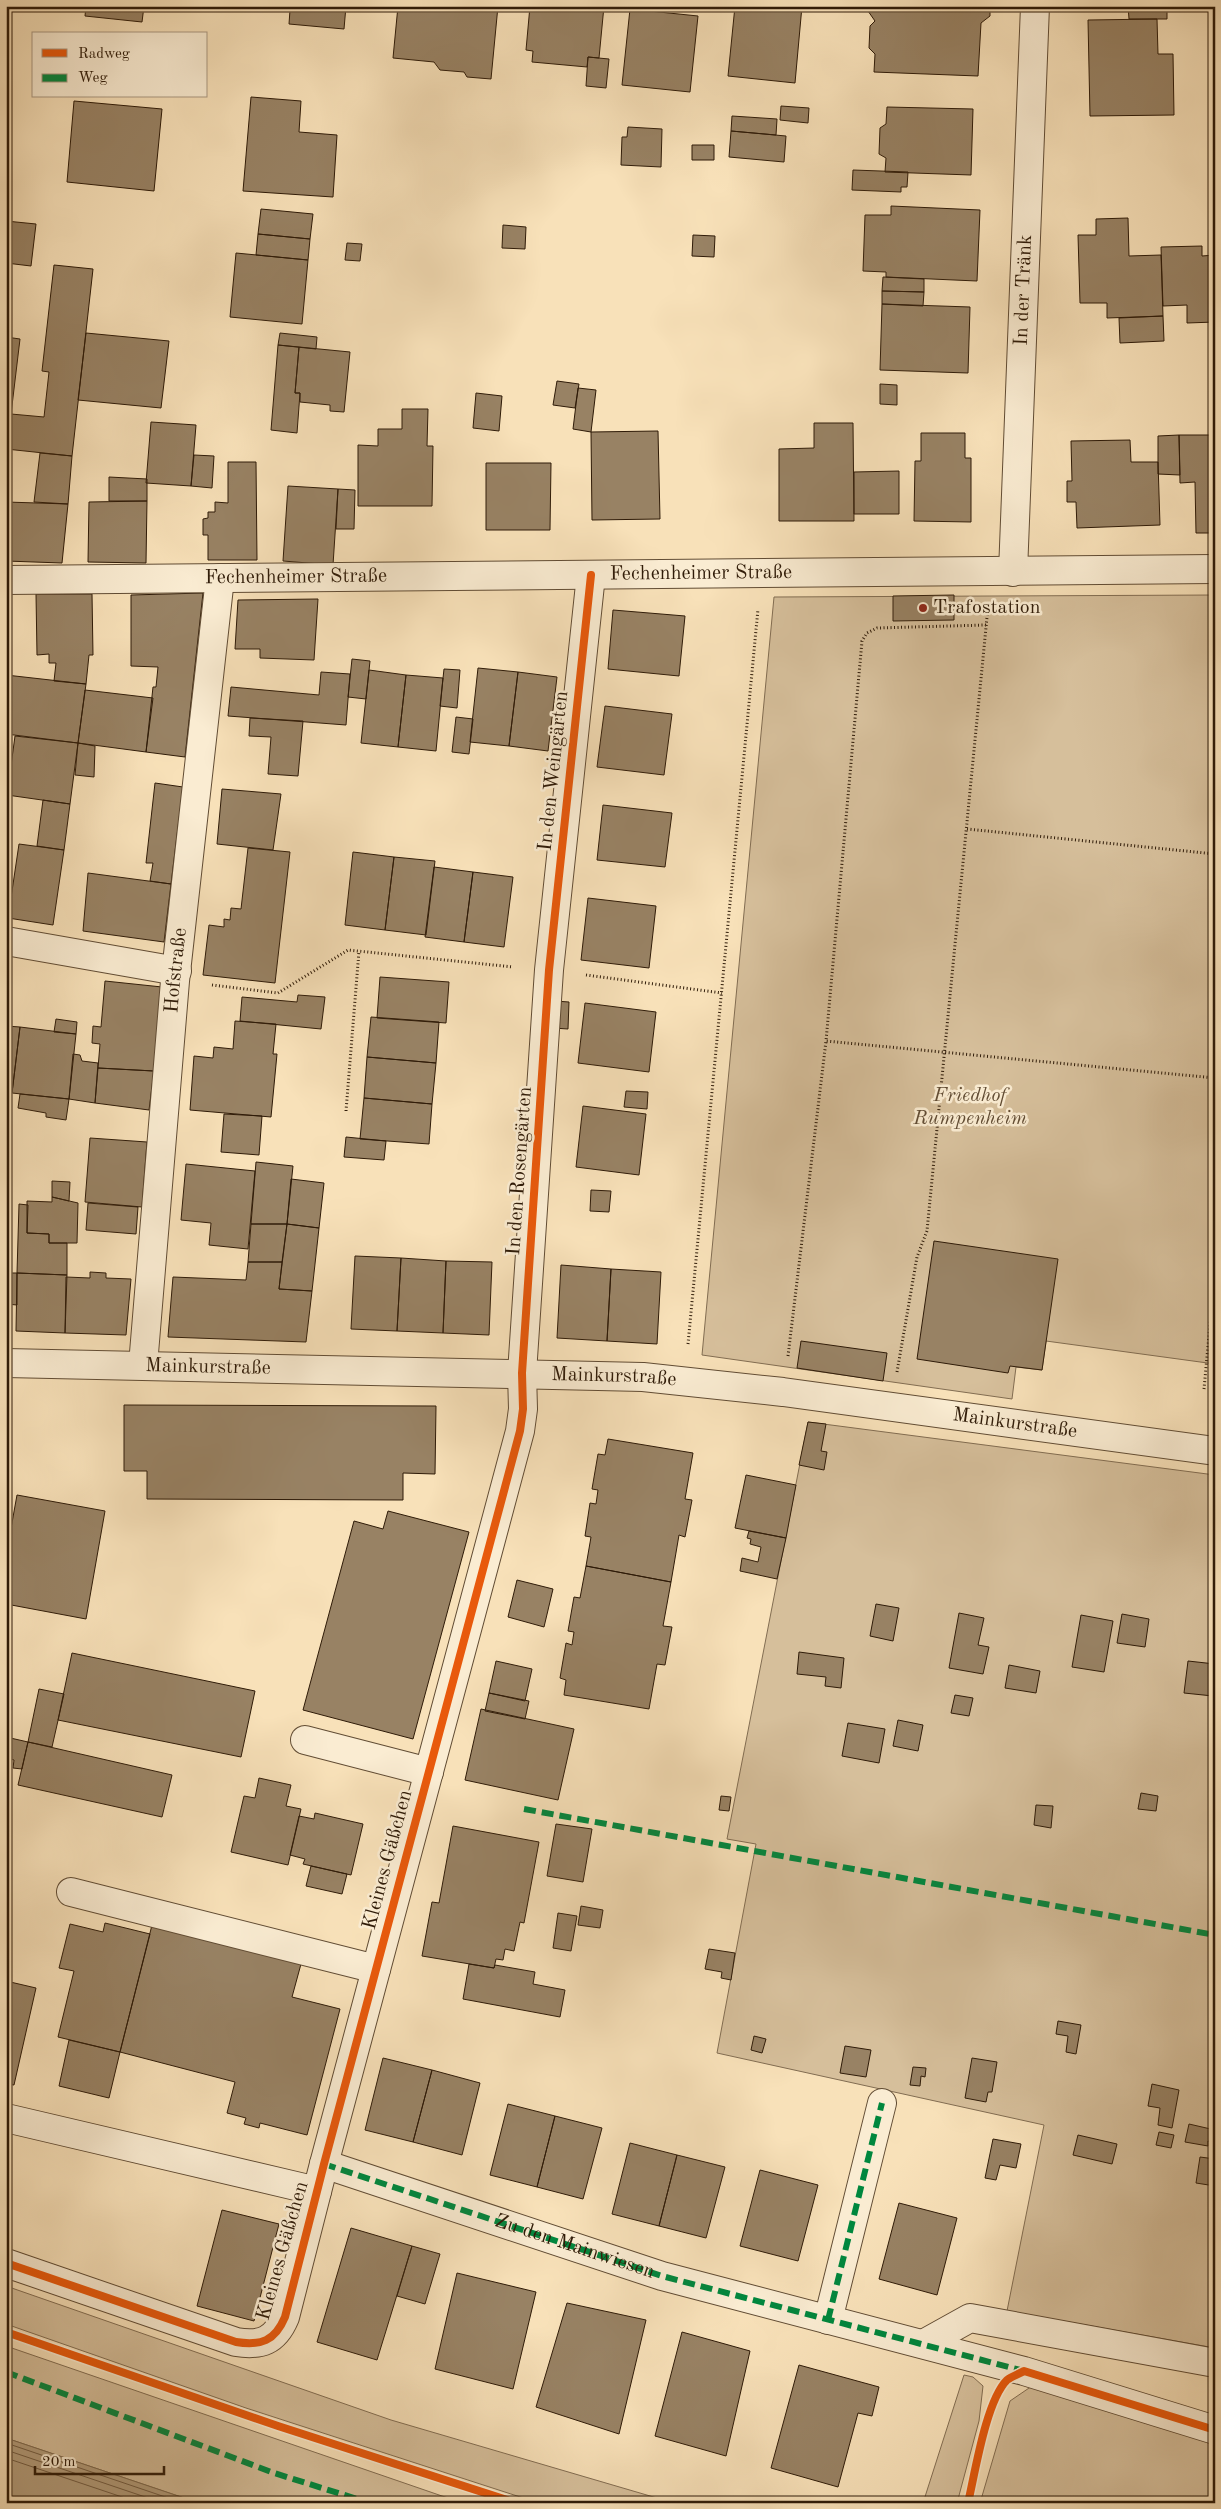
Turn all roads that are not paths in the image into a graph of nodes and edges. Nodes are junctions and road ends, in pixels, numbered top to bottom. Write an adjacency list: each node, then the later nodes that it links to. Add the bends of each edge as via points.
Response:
1 (1036, 6): 3 (street, In der Tränk)
2 (1215, 569): 3 (street, Fechenheimer Straße)
3 (1002, 572): 4 (street, Fechenheimer Straße)
4 (591, 575): 5 (street, Fechenheimer Straße); 8 (street, In den Weingärten)
5 (220, 578): 6 (street, Fechenheimer Straße); 9 (street, Hofstraße)
6 (6, 580)
7 (6, 942): 9 (street)
8 (549, 970): 12 (street, In den Rosengärten)
9 (176, 976): 11 (street, Hofstraße)
10 (6, 1363): 11 (street, Mainkurstraße)
11 (143, 1365): 12 (street, Mainkurstraße)
12 (522, 1373): 13 (street, Mainkurstraße, via 643,1377 783,1392); 15 (street, Kleines Gäßchen, via 520,1431)
13 (1215, 1451)
14 (305, 1740): 15 (street)
15 (429, 1772): 17 (street, Kleines Gäßchen)
16 (71, 1892): 17 (street)
17 (376, 1968): 20 (street, Kleines Gäßchen)
18 (882, 2103): 23 (street)
19 (6, 2118): 21 (street)
20 (324, 2164): 21 (street, Kleines Gäßchen); 23 (street, Zu den Mainwiesen, via 662,2276)
21 (317, 2191): 22 (street, Kleines Gäßchen, via 285,2317 272,2338 258,2342 220,2338)
22 (6, 2263)
23 (828, 2320): 24 (street, Zu den Mainwiesen)
24 (925, 2343): 25 (street, via 970,2318); 26 (street, Zu den Mainwiesen)
25 (1215, 2364)
26 (1215, 2430)

